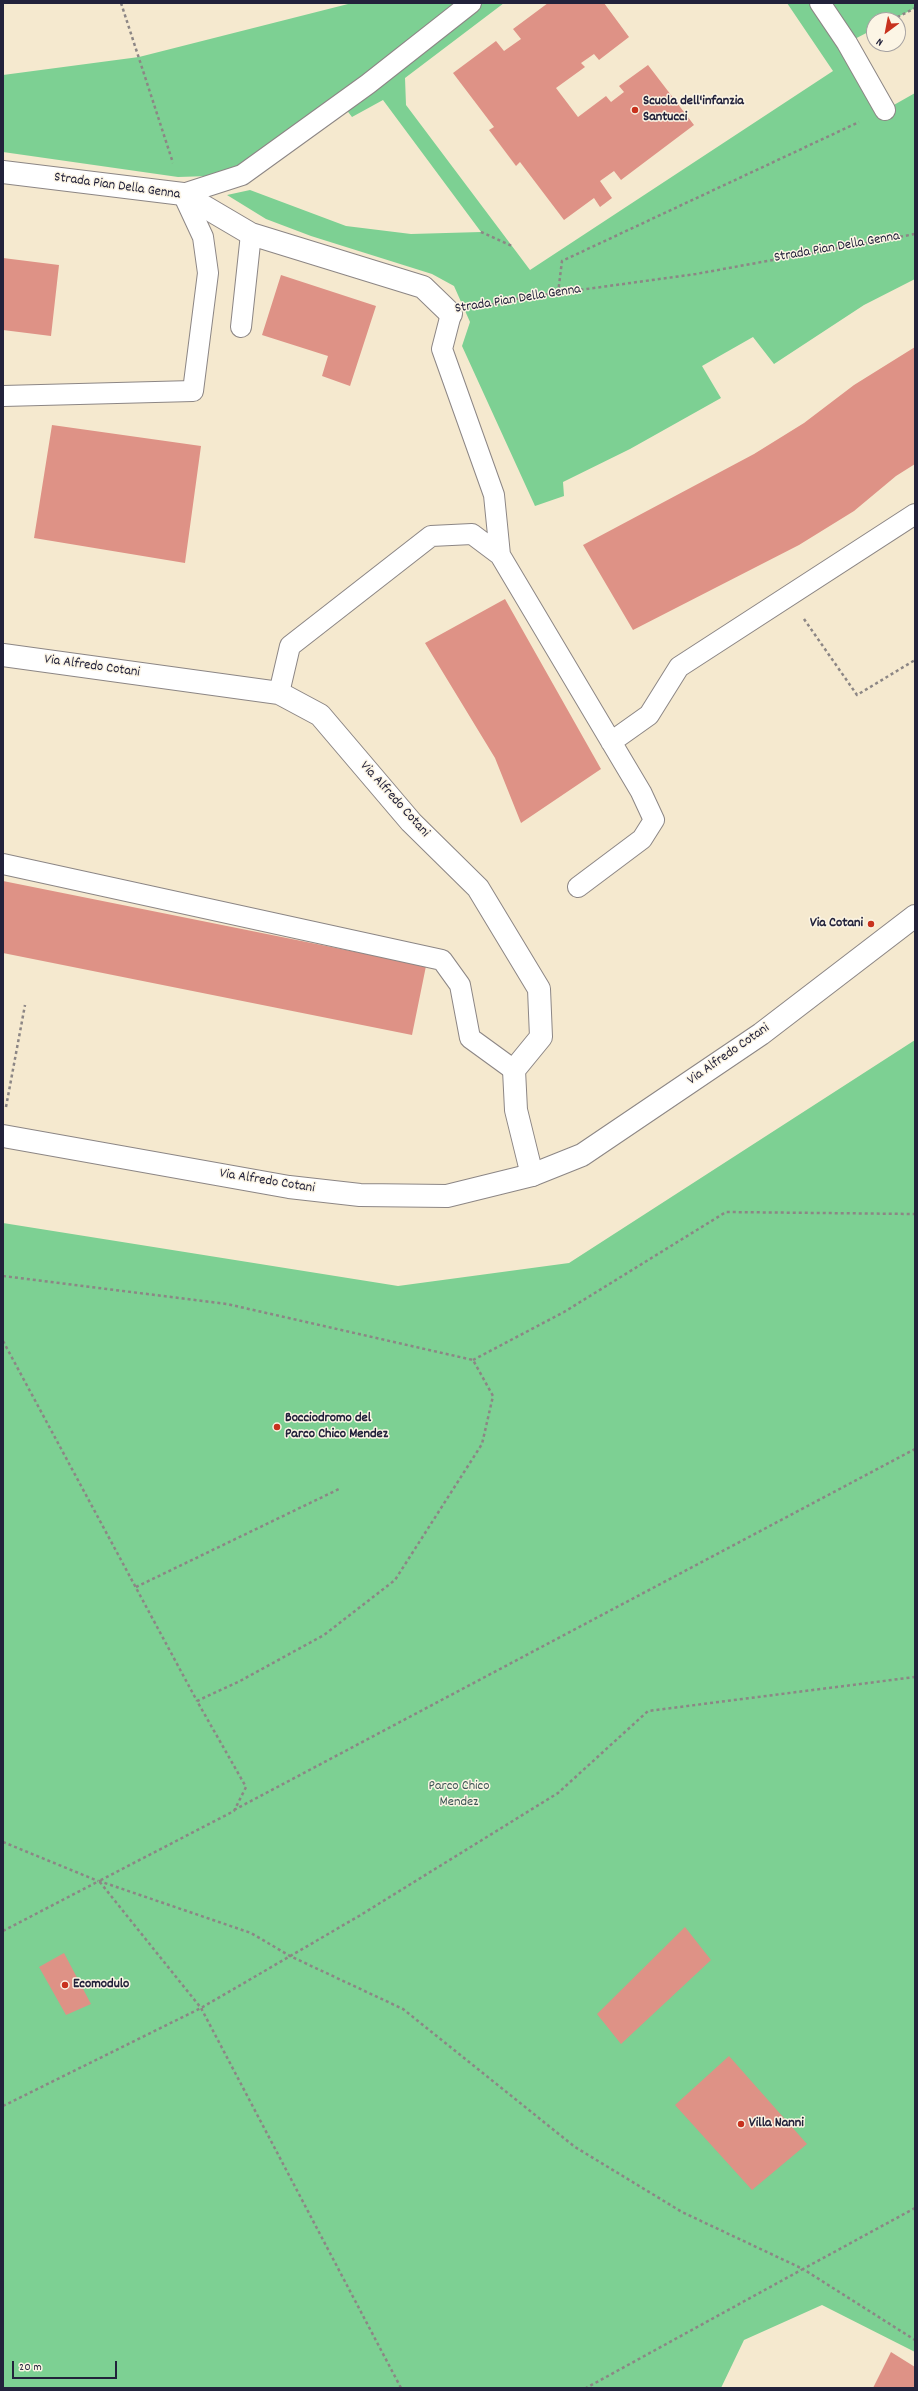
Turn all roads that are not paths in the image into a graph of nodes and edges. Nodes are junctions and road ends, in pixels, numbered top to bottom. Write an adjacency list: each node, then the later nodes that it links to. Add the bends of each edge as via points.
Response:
1 (471, 3): 5 (lane, via 363,88 242,175)
2 (820, 3): 3 (lane, via 847,43)
3 (885, 110)
4 (3, 172): 5 (street, Strada Pian Della Genna)
5 (183, 194): 6 (street, Strada Pian Della Genna); 9 (lane, via 203,237 208,272 193,391)
6 (251, 234): 7 (street, Strada Pian Della Genna, via 423,287); 8 (lane)
7 (451, 314): 11 (lane, via 442,349 494,495)
8 (241, 327)
9 (3, 396)
10 (915, 514): 14 (lane, via 679,667 649,715)
11 (500, 556): 13 (lane, via 472,534 431,536 290,646); 14 (lane)
12 (3, 654): 13 (street, Via Alfredo Cotani)
13 (279, 693): 18 (street, Via Alfredo Cotani, via 320,715 411,822 478,888 540,989 541,1037)
14 (611, 742): 16 (lane, via 641,792 654,820 642,839)
15 (3, 864): 18 (lane, via 442,960 460,985 470,1038)
16 (578, 887)
17 (915, 916): 20 (street, Via Alfredo Cotani, via 761,1034 582,1155)
18 (514, 1070): 20 (street, via 516,1110)
19 (3, 1136): 20 (street, Via Alfredo Cotani, via 290,1187 360,1195 447,1196)
20 (532, 1175)

